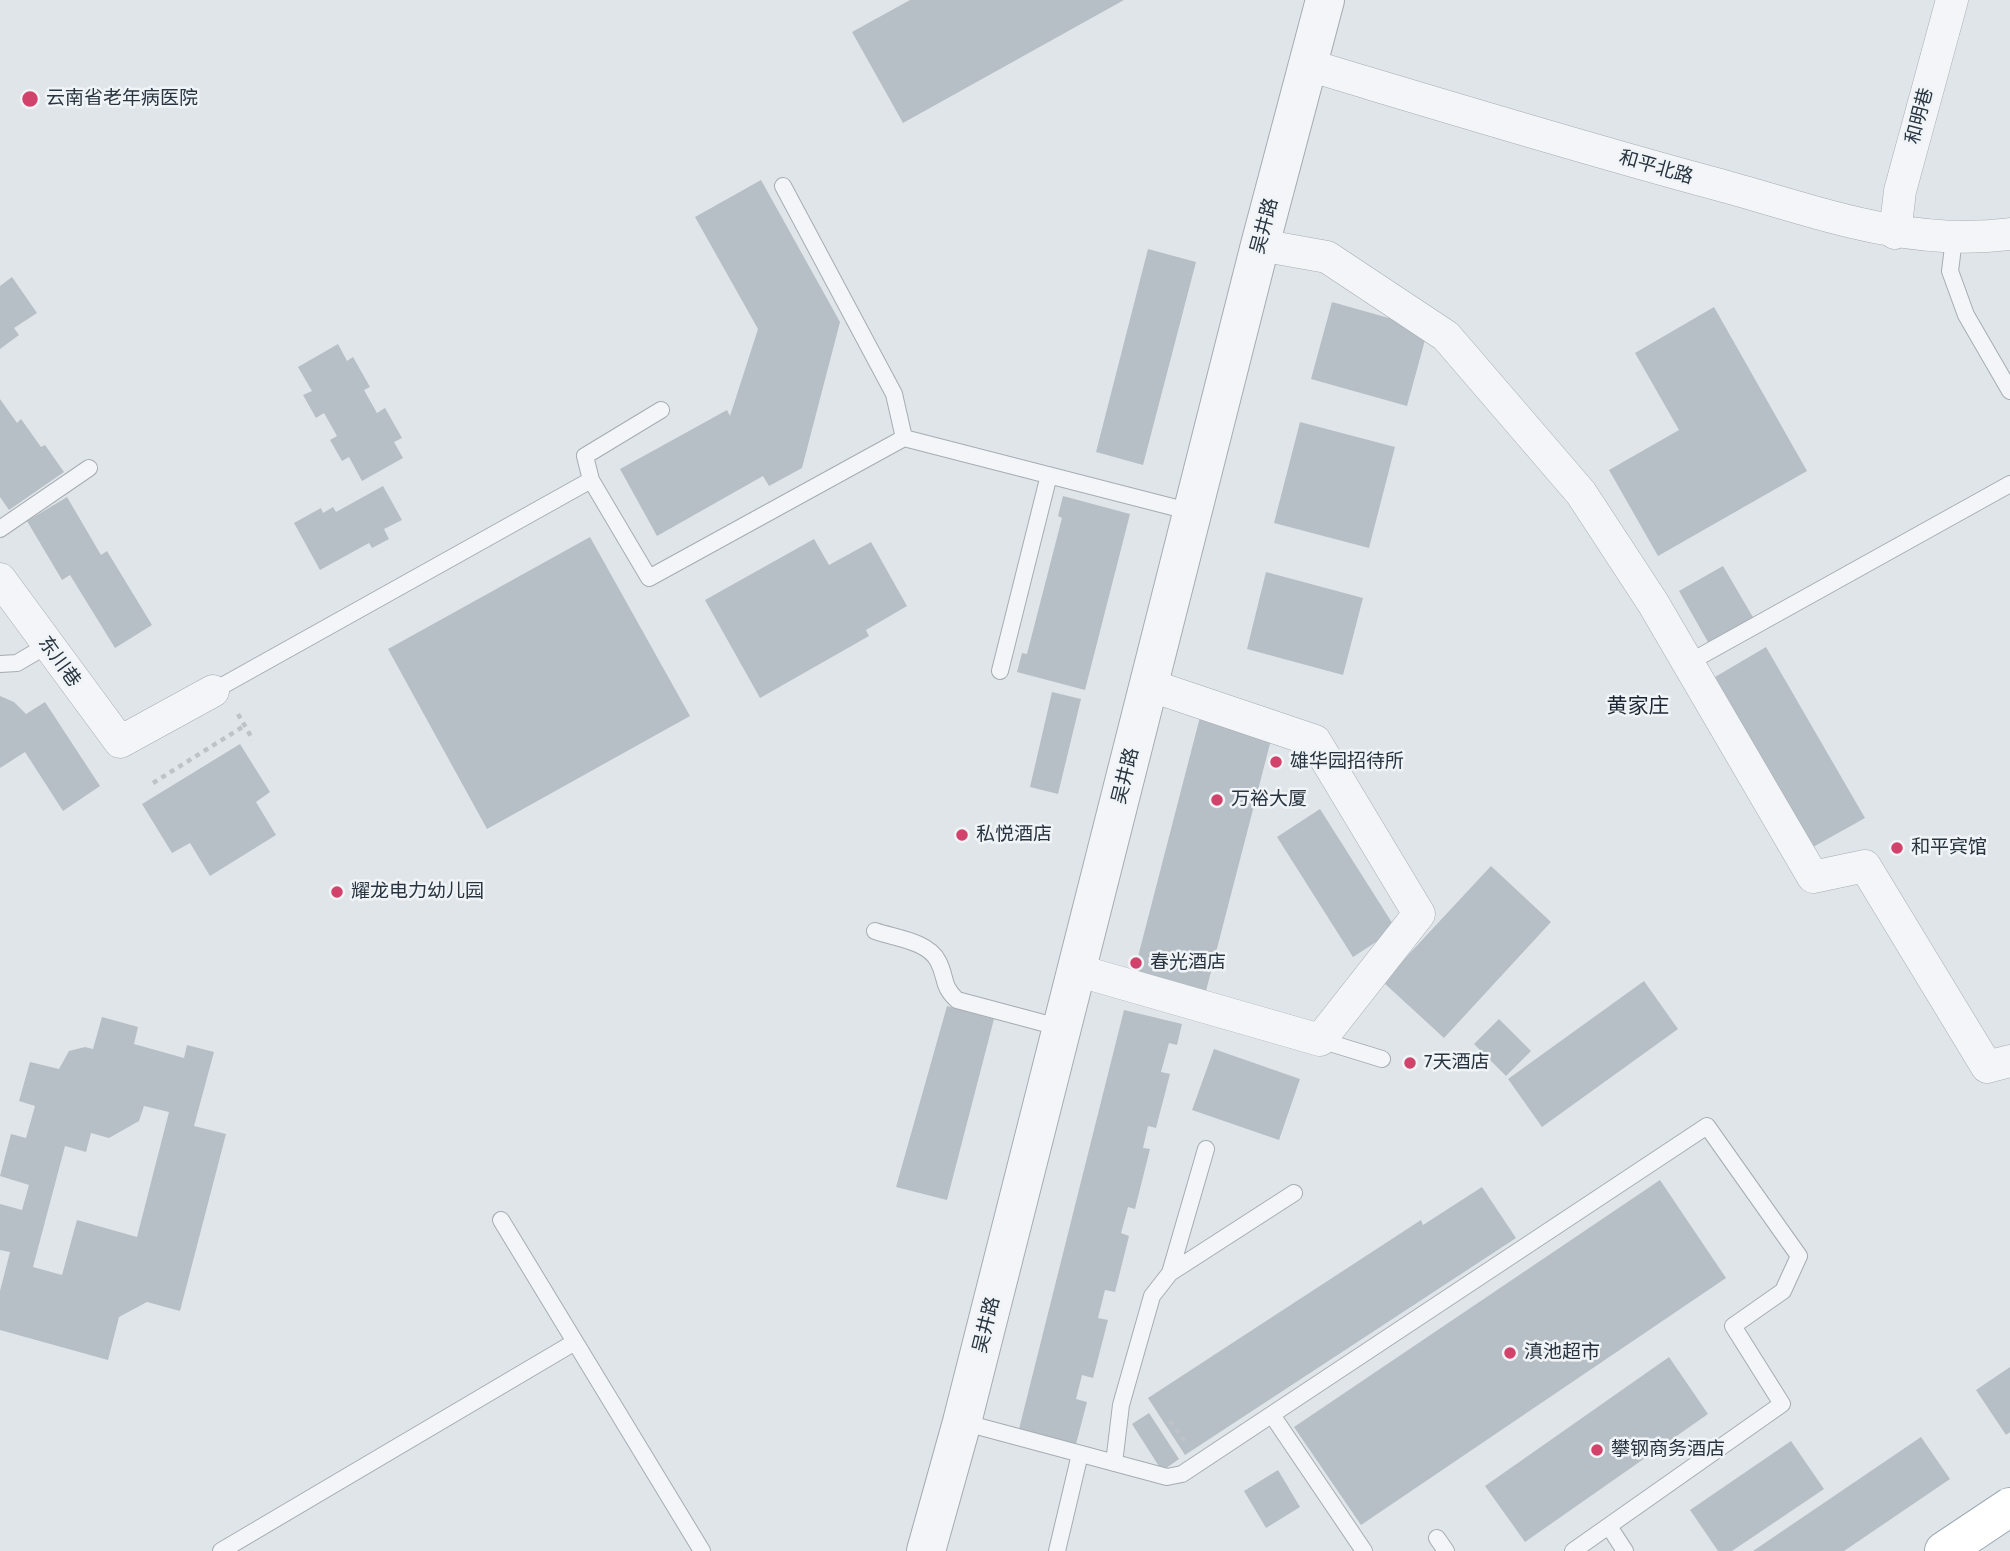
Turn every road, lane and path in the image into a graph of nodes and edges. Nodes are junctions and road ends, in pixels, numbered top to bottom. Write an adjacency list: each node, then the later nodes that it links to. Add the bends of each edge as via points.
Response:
1 (1325, 0): 3 (street, 吴井路)
2 (1952, 0): 5 (street, 和明巷, via 1900,191)
3 (1308, 65): 5 (street, 和平北路, via 1633,162); 8 (street, 吴井路)
4 (783, 186): 11 (lane, via 894,394)
5 (1895, 233): 7 (street, 和平北路)
6 (2010, 234): 7 (street, 和平北路)
7 (1954, 239): 9 (lane, via 1950,271 1966,315)
8 (1260, 245): 16 (street, 吴井路); 20 (street, via 1327,257 1446,336 1581,493)
9 (2010, 391)
10 (661, 410): 14 (lane, via 585,456)
11 (904, 438): 13 (lane); 14 (lane, via 649,578)
12 (89, 468): 17 (lane)
13 (1049, 475): 16 (lane); 22 (lane)
14 (591, 480): 24 (lane)
15 (2010, 484): 20 (lane)
16 (1192, 512): 23 (street, 吴井路)
17 (0, 529)
18 (0, 579): 19 (street, 东川巷)
19 (46, 646): 21 (lane, via 17,663); 24 (street, 东川巷, via 120,742)
20 (1688, 663): 32 (street, via 1813,877 1865,866 1987,1067)
21 (0, 664)
22 (1000, 671)
23 (1149, 685): 28 (street, 吴井路); 30 (street, via 1314,741 1419,914)
24 (213, 691)
25 (244, 726): 26 (path)
26 (153, 783)
27 (875, 931): 29 (lane, via 927,948 939,961 945,989 957,1000)
28 (1076, 970): 29 (street, 吴井路); 30 (street)
29 (1062, 1028): 40 (street, 吴井路)
30 (1320, 1040): 31 (lane)
31 (1382, 1059)
32 (2010, 1061)
33 (1206, 1149): 36 (lane)
34 (1294, 1193): 36 (lane)
35 (501, 1220): 37 (lane)
36 (1170, 1273): 43 (lane, via 1152,1296 1121,1405)
37 (575, 1342): 46 (lane); 47 (lane)
38 (1272, 1415): 43 (lane, via 1182,1474 1167,1477); 45 (lane, via 1707,1126 1799,1256 1783,1291 1733,1326 1782,1404); 50 (lane, via 1322,1479)
39 (1170, 1421): 41 (path)
40 (962, 1422): 42 (lane); 48 (street, 吴井路)
41 (1192, 1450)
42 (1080, 1454): 43 (lane); 49 (lane)
43 (1114, 1463)
44 (2010, 1507): 53 (main road)
45 (1610, 1528): 51 (lane); 52 (lane)
46 (221, 1551)
47 (702, 1551)
48 (926, 1551)
49 (1057, 1551)
50 (1364, 1551)
51 (1573, 1551)
52 (1625, 1551)
53 (1944, 1551)

